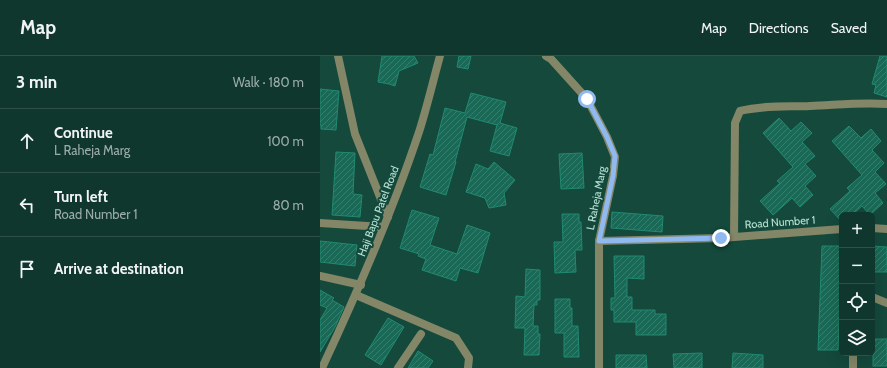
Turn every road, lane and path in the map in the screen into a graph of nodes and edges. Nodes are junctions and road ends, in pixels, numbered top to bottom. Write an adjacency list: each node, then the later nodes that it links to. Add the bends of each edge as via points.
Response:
1 (338, 56): 5 (street, via 355,134)
2 (440, 56): 5 (street, Haji Bapu Patel Road, via 419,132)
3 (546, 56): 12 (street, L Raheja Marg, via 587,99 615,156)
4 (887, 104): 11 (street, via 756,107 740,111 735,123)
5 (388, 217): 7 (street, Haji Bapu Patel Road)
6 (320, 223): 7 (street)
7 (383, 227): 14 (street, Haji Bapu Patel Road)
8 (875, 228): 10 (street)
9 (839, 229): 11 (street, Road Number 1)
10 (887, 229)
11 (734, 236): 12 (street, Road Number 1)
12 (599, 241): 23 (street, L Raheja Marg)
13 (320, 276): 14 (street)
14 (361, 285): 15 (street, Haji Bapu Patel Road)
15 (356, 295): 20 (street, Haji Bapu Patel Road); 22 (street, via 456,338 469,358)
16 (875, 299): 17 (street)
17 (887, 303)
18 (421, 334): 21 (street)
19 (853, 356): 24 (street)
20 (322, 368)
21 (398, 368)
22 (468, 368)
23 (599, 368)
24 (853, 368)

